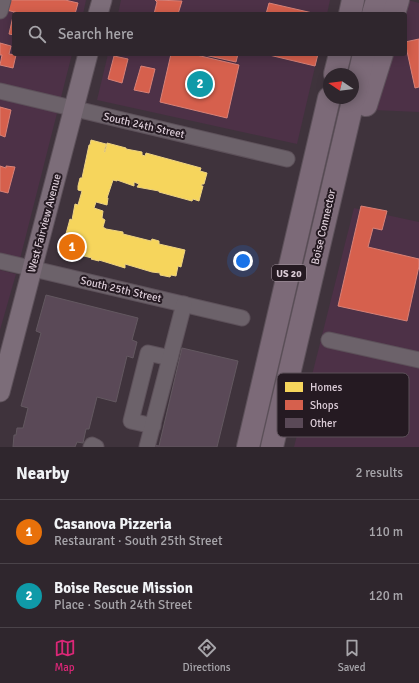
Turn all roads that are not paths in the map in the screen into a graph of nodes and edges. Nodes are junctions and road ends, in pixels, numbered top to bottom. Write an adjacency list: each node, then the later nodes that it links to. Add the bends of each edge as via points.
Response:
1 (3, 0): 6 (street)
2 (102, 0): 7 (main road)
3 (353, 0): 8 (highway)
4 (377, 0): 9 (highway)
5 (398, 0): 10 (highway)
6 (0, 11)
7 (99, 12)
8 (350, 12)
9 (374, 12)
10 (395, 12)
11 (87, 56): 18 (main road, West Fairview Avenue)
12 (340, 56): 15 (highway)
13 (364, 56): 20 (highway, Boise Connector / US 20)
14 (381, 56): 20 (highway, via 361,120)
15 (336, 68)
16 (0, 91): 18 (street, South 24th Street)
17 (328, 104): 35 (highway, Boise Connector / US 20)
18 (74, 109): 19 (street, South 24th Street); 22 (main road, West Fairview Avenue)
19 (288, 159)
20 (336, 174): 28 (highway, Boise Connector / US 20)
21 (0, 261): 22 (street, South 25th Street)
22 (32, 269): 23 (street, South 25th Street); 29 (main road, West Fairview Avenue)
23 (184, 304): 24 (street, South 25th Street); 26 (street)
24 (242, 318)
25 (330, 340): 27 (street)
26 (170, 358): 30 (street); 30 (street, via 148,353 131,421)
27 (419, 360)
28 (289, 373)
29 (0, 392)
30 (153, 426): 34 (street)
31 (277, 426): 36 (highway, Boise Connector / US 20)
32 (91, 447): 33 (street)
33 (96, 447)
34 (147, 447)
35 (248, 447)
36 (272, 447)

